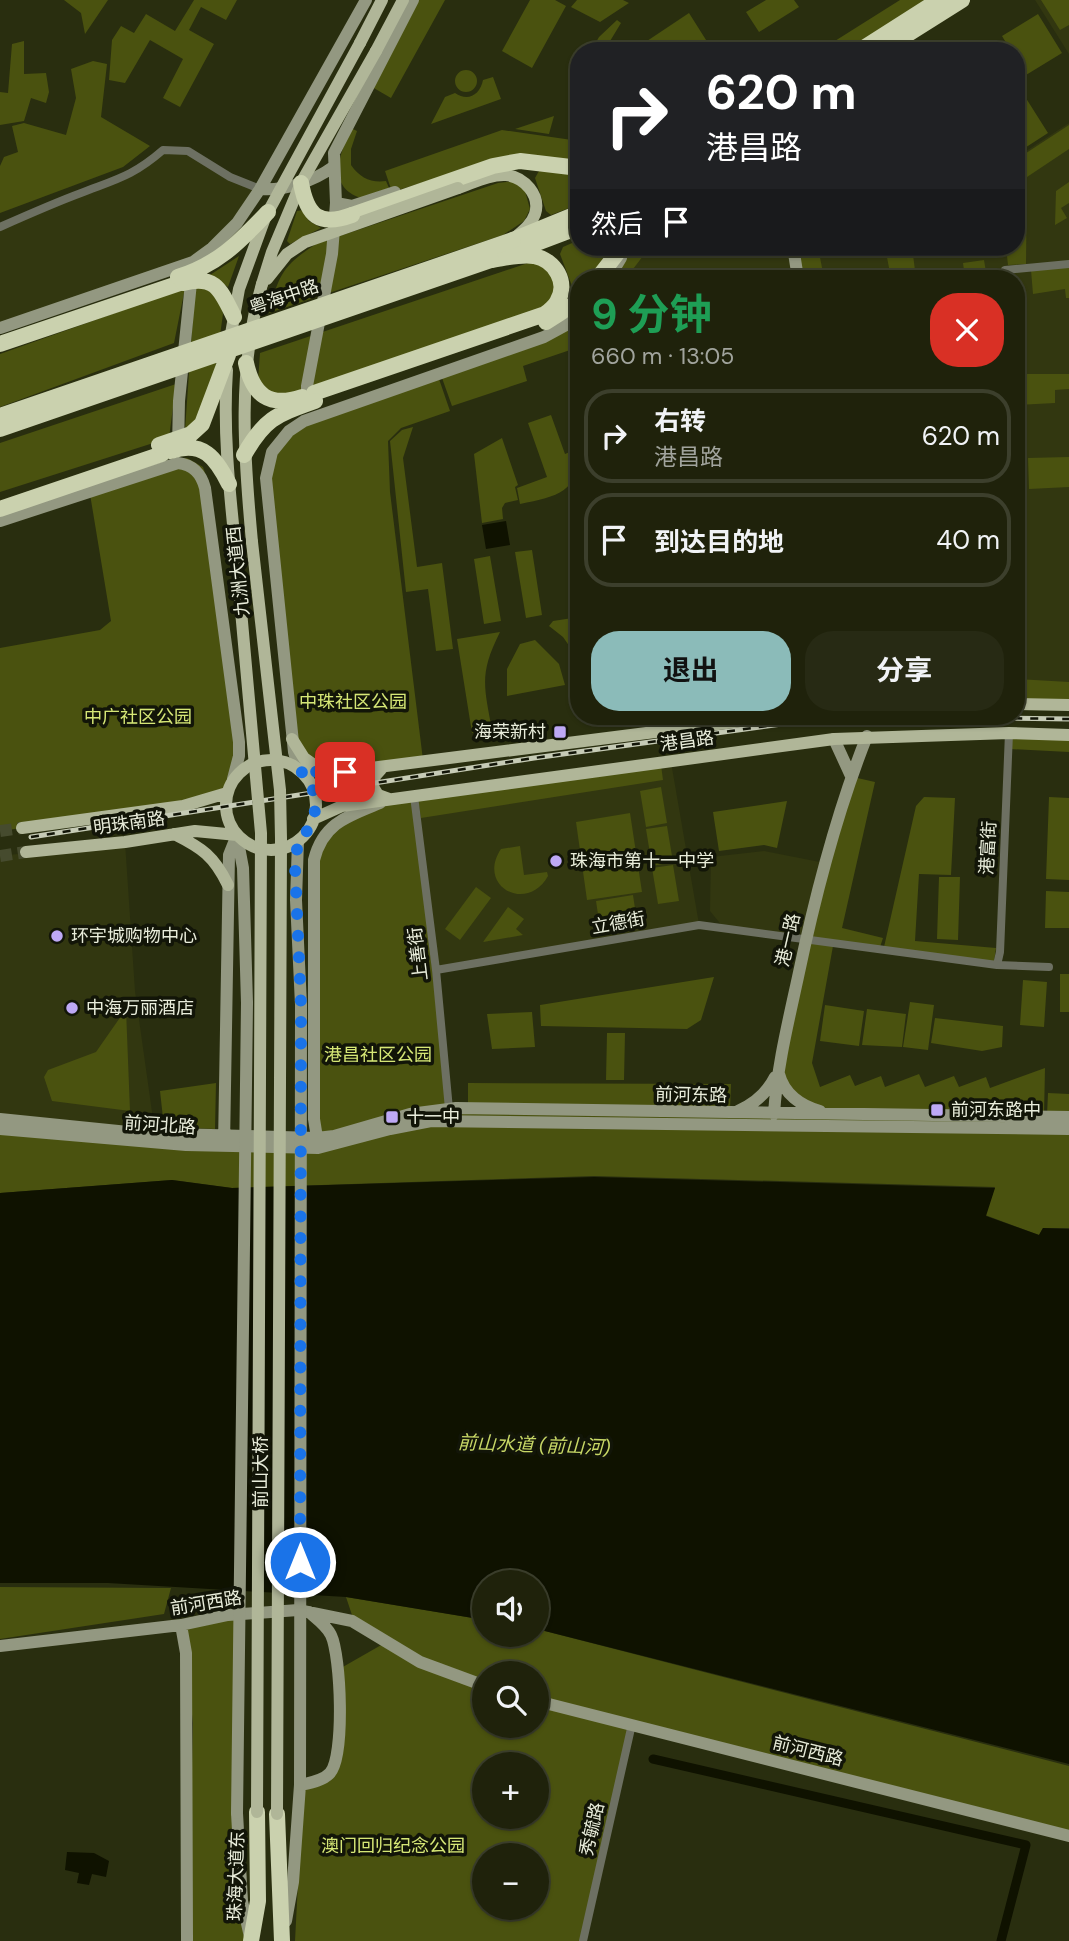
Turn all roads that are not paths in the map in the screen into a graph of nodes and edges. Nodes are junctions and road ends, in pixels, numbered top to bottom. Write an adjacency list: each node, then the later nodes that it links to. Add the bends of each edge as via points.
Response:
1 (366, 0): 13 (main road)
2 (382, 0): 16 (main road, 九洲大道西, bridge)
3 (403, 0): 11 (main road, 九洲大道西, bridge)
4 (413, 0): 9 (main road, via 339,139)
5 (939, 0): 7 (highway)
6 (962, 0): 8 (highway)
7 (873, 42)
8 (895, 42)
9 (333, 167): 12 (main road); 13 (main road, via 314,179)
10 (570, 167): 15 (highway, via 520,161 493,166)
11 (301, 183): 15 (highway, bridge, via 305,201 315,215 330,221); 28 (main road, 九洲大道西, bridge)
12 (335, 183): 14 (main road); 15 (main road)
13 (260, 189): 18 (street, via 188,151 163,150 127,176); 23 (main road, via 237,223)
14 (336, 203): 15 (main road); 39 (main road)
15 (357, 209)
16 (268, 212): 27 (highway, bridge, via 212,264); 30 (main road, 九洲大道西, bridge, via 251,251)
17 (570, 217): 20 (highway, 粤海中路)
18 (0, 227)
19 (570, 230): 22 (highway, 粤海中路)
20 (513, 240): 28 (main road, bridge, via 530,225 536,203 529,187 514,177 494,176 305,242 287,254); 38 (highway, 粤海中路, bridge)
21 (615, 256): 25 (highway)
22 (491, 260): 37 (highway, via 524,255 545,259 560,276 557,302 545,314); 40 (highway, 粤海中路, bridge)
23 (193, 262): 32 (main road); 43 (main road, via 179,401)
24 (1069, 264): 26 (street)
25 (604, 270)
26 (1025, 271)
27 (179, 280): 30 (highway, bridge, via 212,283); 33 (highway); 34 (highway)
28 (262, 284): 36 (main road, 九洲大道西, bridge)
29 (570, 307): 37 (highway, via 546,322)
30 (234, 317): 35 (main road, 九洲大道西, bridge)
31 (570, 323): 39 (main road, via 544,337)
32 (0, 328)
33 (0, 337)
34 (0, 344)
35 (228, 355): 41 (highway, bridge, via 202,424); 44 (main road, 九洲大道西, bridge, via 224,402)
36 (246, 363): 37 (highway, bridge, via 255,387 269,399); 42 (main road, 九洲大道西, bridge)
37 (314, 397): 42 (highway, bridge, via 268,421)
38 (0, 416)
39 (304, 421): 54 (main road, via 272,452 266,478)
40 (0, 429)
41 (161, 449): 44 (highway, bridge, via 202,450 216,462); 45 (highway); 46 (highway)
42 (244, 455): 87 (main road, 九洲大道西, bridge, via 279,790)
43 (178, 463): 47 (main road); 60 (main road, via 188,464 201,475 205,488 239,742)
44 (229, 484): 86 (main road, 九洲大道西, bridge, via 261,833)
45 (0, 500)
46 (0, 509)
47 (0, 521)
48 (1025, 704): 49 (main road)
49 (1069, 705)
50 (711, 725): 56 (main road, 港昌路)
51 (1009, 733): 52 (main road, 港昌路); 53 (main road, 港昌路); 72 (street, 港富街)
52 (867, 736): 55 (main road, 港昌路); 59 (main road, 港一路)
53 (1069, 736)
54 (292, 739): 57 (main road); 58 (main road, via 311,765)
55 (834, 739): 59 (main road); 62 (main road, 港昌路)
56 (383, 767): 58 (main road, 港昌路); 63 (main road, via 374,776 373,787 378,795)
57 (299, 769): 58 (main road, 港昌路); 60 (main road, via 271,759 257,761); 64 (main road, via 314,793)
58 (331, 774)
59 (851, 776): 71 (main road, 港一路)
60 (233, 779): 61 (main road)
61 (227, 793): 65 (main road, 明珠南路, via 183,806); 67 (main road, via 227,816)
62 (414, 796): 63 (main road, 港昌路); 74 (street, 上善街)
63 (391, 799): 64 (main road, 港昌路, via 342,806); 85 (main road, via 330,828 314,860)
64 (313, 819): 68 (main road)
65 (22, 828)
66 (173, 834): 67 (main road, 明珠南路); 69 (main road, 明珠南路); 70 (main road, via 199,846)
67 (237, 835): 68 (main road, via 260,849 273,850); 70 (main road, via 229,855); 100 (main road, bridge, via 243,868 247,1003 237,1812 242,1902)
68 (298, 841): 94 (main road, bridge)
69 (26, 852)
70 (228, 885): 84 (main road)
71 (806, 939): 72 (street); 74 (street, 立德街, via 699,925); 75 (main road, 港一路)
72 (997, 965): 73 (street)
73 (1049, 967)
74 (436, 970): 76 (street, 上善街)
75 (778, 1070): 77 (main road, via 756,1101); 78 (main road, 港一路); 79 (main road, via 780,1081 796,1100 808,1108)
76 (449, 1109): 77 (main road, 前河东路); 85 (main road, 前河东路, via 410,1114)
77 (732, 1113): 78 (main road, 前河东路)
78 (774, 1114): 79 (main road, 前河东路)
79 (841, 1114): 80 (main road, 前河东路)
80 (1069, 1117)
81 (0, 1119): 84 (main road, 前河北路)
82 (0, 1129): 84 (main road, 前河北路, via 186,1145)
83 (1069, 1129): 85 (main road, 前河东路, via 431,1121)
84 (224, 1141): 85 (main road, 前河北路)
85 (317, 1143)
86 (258, 1170): 95 (main road, 前山大桥, bridge)
87 (280, 1173): 96 (main road, 前山大桥, bridge)
88 (309, 1612): 89 (main road, 前河西路, via 228,1615); 91 (main road, 前河西路, via 352,1621 420,1662); 94 (main road, via 334,1643 339,1748 329,1774)
89 (181, 1625): 90 (main road, 前河西路); 99 (main road, via 186,1653)
90 (0, 1646)
91 (472, 1681)
92 (549, 1703): 93 (main road, 前河西路)
93 (632, 1724): 97 (main road, 前河西路); 101 (street, 秀毓路)
94 (300, 1785): 98 (main road, via 293,1882)
95 (257, 1812): 100 (highway, 珠海大道东, via 257,1901)
96 (278, 1814): 98 (highway)
97 (1069, 1836)
98 (282, 1939)
99 (187, 1941)
100 (251, 1941)
101 (583, 1941)

